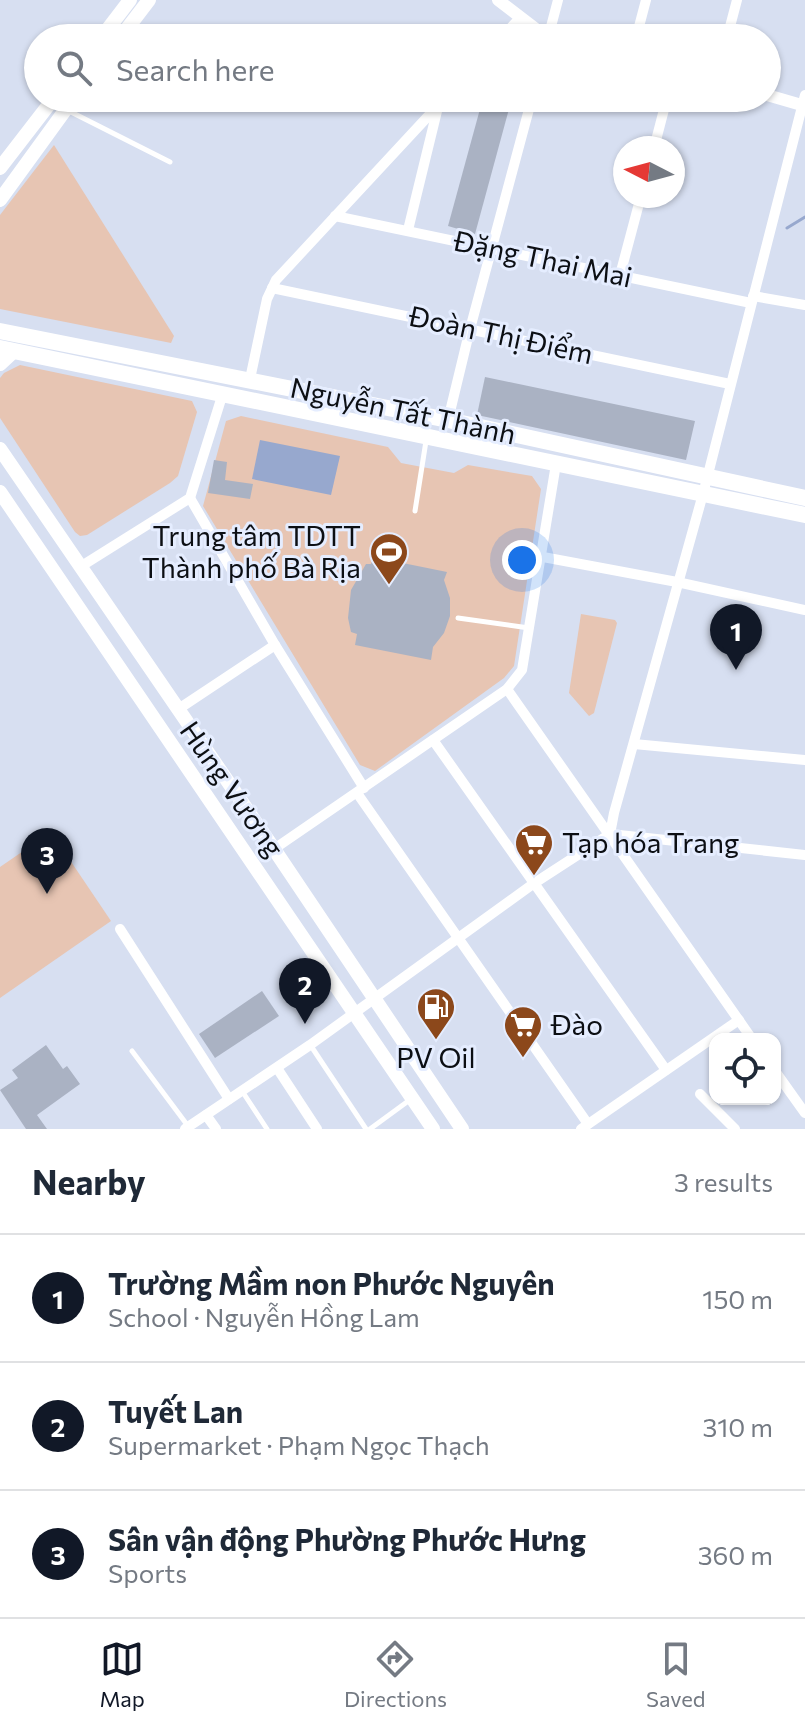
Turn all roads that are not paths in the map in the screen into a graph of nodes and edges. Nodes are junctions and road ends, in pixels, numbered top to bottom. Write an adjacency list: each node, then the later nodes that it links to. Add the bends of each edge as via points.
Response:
1 (130, 0): 8 (main road)
2 (149, 0): 9 (main road)
3 (498, 0): 7 (street)
4 (558, 0): 12 (street)
5 (646, 0): 13 (street)
6 (737, 0): 14 (street)
7 (520, 18): 10 (street); 11 (street)
8 (112, 24)
9 (131, 24)
10 (514, 24)
11 (529, 24)
12 (553, 24)
13 (640, 24)
14 (731, 24)
15 (781, 98): 16 (street)
16 (804, 102): 34 (street)
17 (43, 112): 26 (main road)
18 (64, 112): 27 (main road)
19 (84, 112): 25 (lane)
20 (433, 112): 29 (street)
21 (439, 112): 30 (street)
22 (528, 112): 31 (street)
23 (663, 112): 24 (street)
24 (657, 136)
25 (170, 162)
26 (0, 168)
27 (0, 200)
28 (638, 208): 32 (street)
29 (335, 216): 30 (street, Đặng Thai Mai); 33 (street)
30 (408, 230): 31 (street, Đặng Thai Mai)
31 (491, 248): 32 (street, Đặng Thai Mai); 36 (street)
32 (620, 275): 34 (street, Đặng Thai Mai)
33 (272, 288): 36 (street, Đoàn Thị Điểm); 40 (street)
34 (752, 299): 35 (street, Đặng Thai Mai); 41 (street)
35 (805, 305)
36 (470, 329): 41 (street, Đoàn Thị Điểm); 43 (street)
37 (0, 331): 40 (main road, Nguyễn Tất Thành)
38 (7, 350): 39 (main road); 42 (main road, Nguyễn Tất Thành)
39 (0, 364)
40 (250, 379): 43 (main road, Nguyễn Tất Thành)
41 (730, 384): 47 (street)
42 (223, 393): 44 (main road, Nguyễn Tất Thành); 50 (street)
43 (448, 420): 47 (main road, Nguyễn Tất Thành)
44 (426, 436): 46 (main road, Nguyễn Tất Thành); 52 (lane)
45 (0, 449): 55 (main road, Hùng Vương)
46 (556, 464): 49 (main road, Nguyễn Tất Thành); 54 (street)
47 (705, 476): 49 (street); 51 (main road, Nguyễn Tất Thành)
48 (0, 492): 74 (main road, Hùng Vương)
49 (703, 494): 53 (main road, Nguyễn Tất Thành); 56 (street)
50 (190, 498): 55 (street); 60 (street)
51 (805, 498)
52 (415, 511)
53 (805, 515)
54 (543, 557): 56 (street); 59 (street)
55 (80, 567): 62 (main road, Hùng Vương)
56 (677, 582): 57 (street); 64 (street)
57 (805, 610)
58 (458, 618): 59 (lane)
59 (530, 628): 61 (street, via 522,670)
60 (275, 645): 62 (street); 66 (street)
61 (507, 689): 63 (street); 67 (street)
62 (177, 710): 68 (main road, Hùng Vương)
63 (433, 740): 66 (street); 70 (street)
64 (634, 744): 65 (street); 67 (street)
65 (805, 760)
66 (360, 790): 68 (street); 72 (street)
67 (610, 834): 69 (street); 70 (street); 75 (street)
68 (274, 849): 73 (main road, Hùng Vương)
69 (805, 855)
70 (533, 884): 72 (street); 80 (street)
71 (120, 929): 84 (street)
72 (457, 937): 73 (street); 88 (street)
73 (373, 999): 74 (street); 95 (main road, Hùng Vương)
74 (355, 1012): 77 (street); 85 (main road, Hùng Vương)
75 (739, 1020): 76 (street); 80 (street)
76 (748, 1033)
77 (310, 1045): 79 (street); 93 (lane)
78 (132, 1051): 89 (lane)
79 (277, 1068): 82 (street); 92 (street)
80 (666, 1070): 88 (street)
81 (781, 1079): 86 (street)
82 (242, 1091): 84 (street); 91 (lane)
83 (700, 1094): 96 (street)
84 (229, 1099): 87 (street)
85 (412, 1099): 93 (lane); 94 (main road, Hùng Vương)
86 (804, 1109)
87 (206, 1115): 89 (street); 90 (street)
88 (584, 1126)
89 (187, 1128)
90 (216, 1129)
91 (267, 1129)
92 (317, 1129)
93 (368, 1129)
94 (433, 1129)
95 (462, 1129)
96 (735, 1129)

